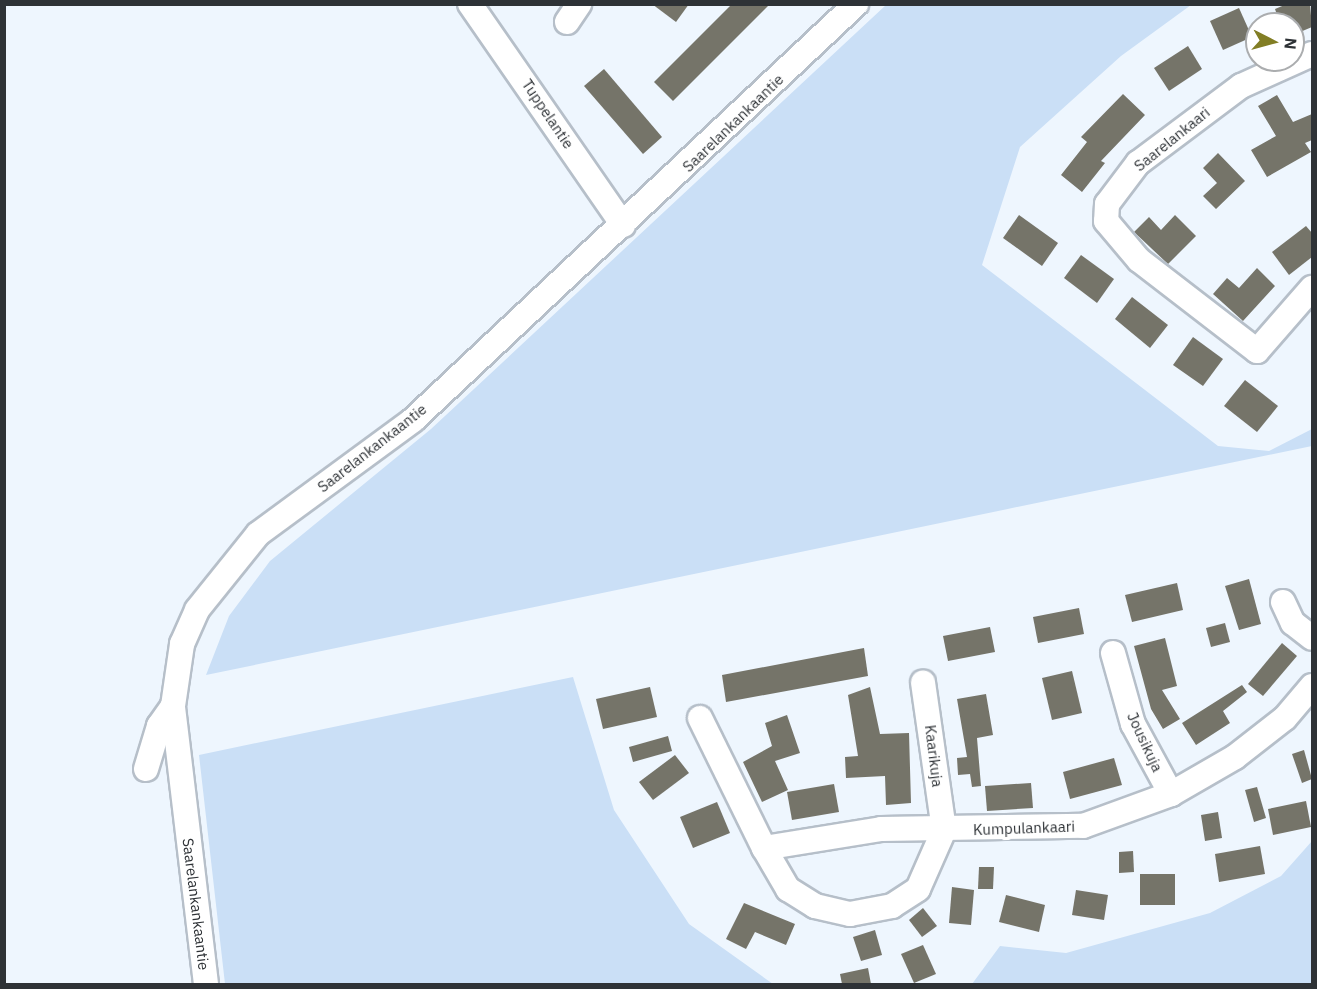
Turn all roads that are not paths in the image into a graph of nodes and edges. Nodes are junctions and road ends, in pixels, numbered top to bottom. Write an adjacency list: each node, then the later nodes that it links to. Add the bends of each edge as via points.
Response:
1 (470, 4): 4 (street, Tuppelantie)
2 (856, 4): 4 (street, Saarelankankaantie)
3 (1312, 54): 5 (street, Saarelankaari, via 1232,93 1138,163 1107,204 1106,220 1139,260 1257,351)
4 (623, 225): 11 (street, Saarelankankaantie, via 413,420 258,534 197,610 182,644)
5 (1312, 288)
6 (1283, 602): 7 (street, via 1293,623)
7 (1312, 638)
8 (1113, 652): 14 (street, Jousikuja, via 1133,724)
9 (923, 682): 15 (street, Kaarikuja)
10 (1312, 686): 14 (street, Kumpulankaari, via 1285,718 1235,757)
11 (173, 706): 13 (street, via 159,726); 17 (street, Saarelankankaantie)
12 (700, 718): 16 (street)
13 (146, 769)
14 (1171, 794): 15 (street, Kumpulankaari, via 1083,826)
15 (944, 830): 16 (street, Kumpulankaari, via 881,829); 16 (street, via 918,889 892,906 850,914 815,906 788,889)
16 (764, 848)
17 (206, 984)

